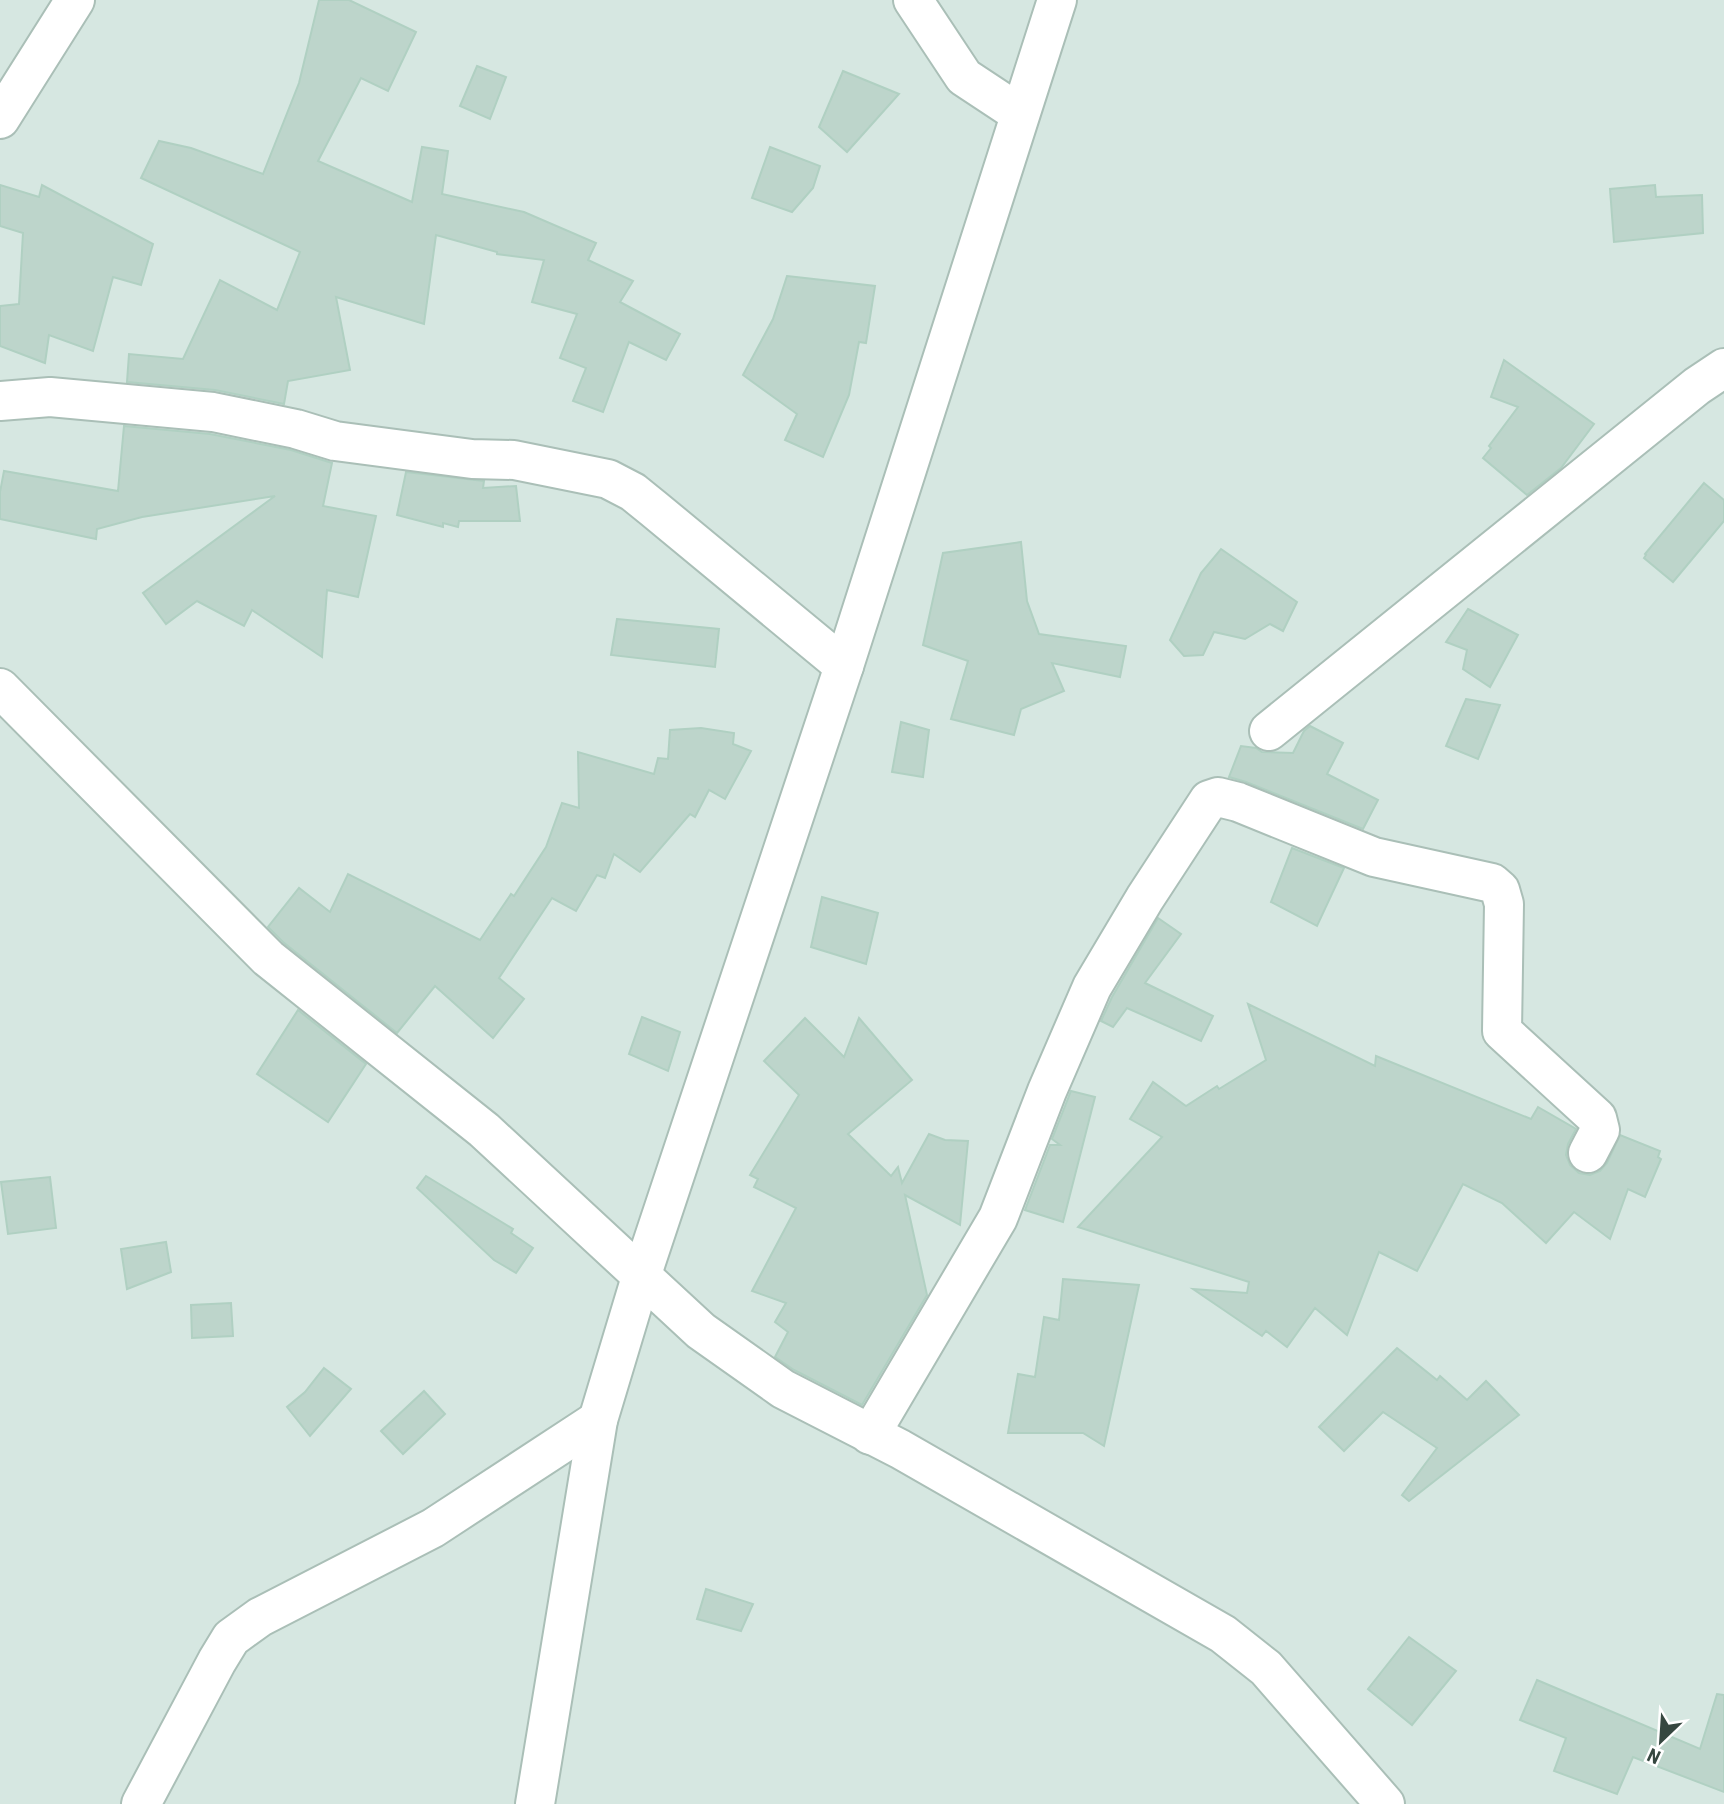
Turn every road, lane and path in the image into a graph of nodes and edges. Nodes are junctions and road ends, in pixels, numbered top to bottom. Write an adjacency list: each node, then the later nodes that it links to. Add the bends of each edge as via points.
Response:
1 (75, 0): 5 (street)
2 (913, 0): 4 (street, via 964,77)
3 (1057, 0): 4 (street)
4 (1020, 114): 8 (street)
5 (0, 118)
6 (1724, 368): 10 (street)
7 (0, 401): 8 (street, via 50,397 213,412 335,442 514,460 608,479 633,492)
8 (844, 666): 12 (street)
9 (0, 688): 12 (street, via 268,958 484,1130)
10 (1269, 731)
11 (1588, 1153): 14 (street, via 1600,1130 1597,1118 1502,1031 1504,904 1500,890 1492,883 1374,858 1263,811 1212,798 1093,987 999,1218)
12 (641, 1277): 13 (street); 14 (street, via 701,1331 783,1389)
13 (598, 1420): 15 (street, via 433,1528 260,1618 231,1638); 16 (street)
14 (870, 1435): 17 (street, via 1223,1634 1266,1668)
15 (141, 1804)
16 (535, 1804)
17 (1385, 1804)

